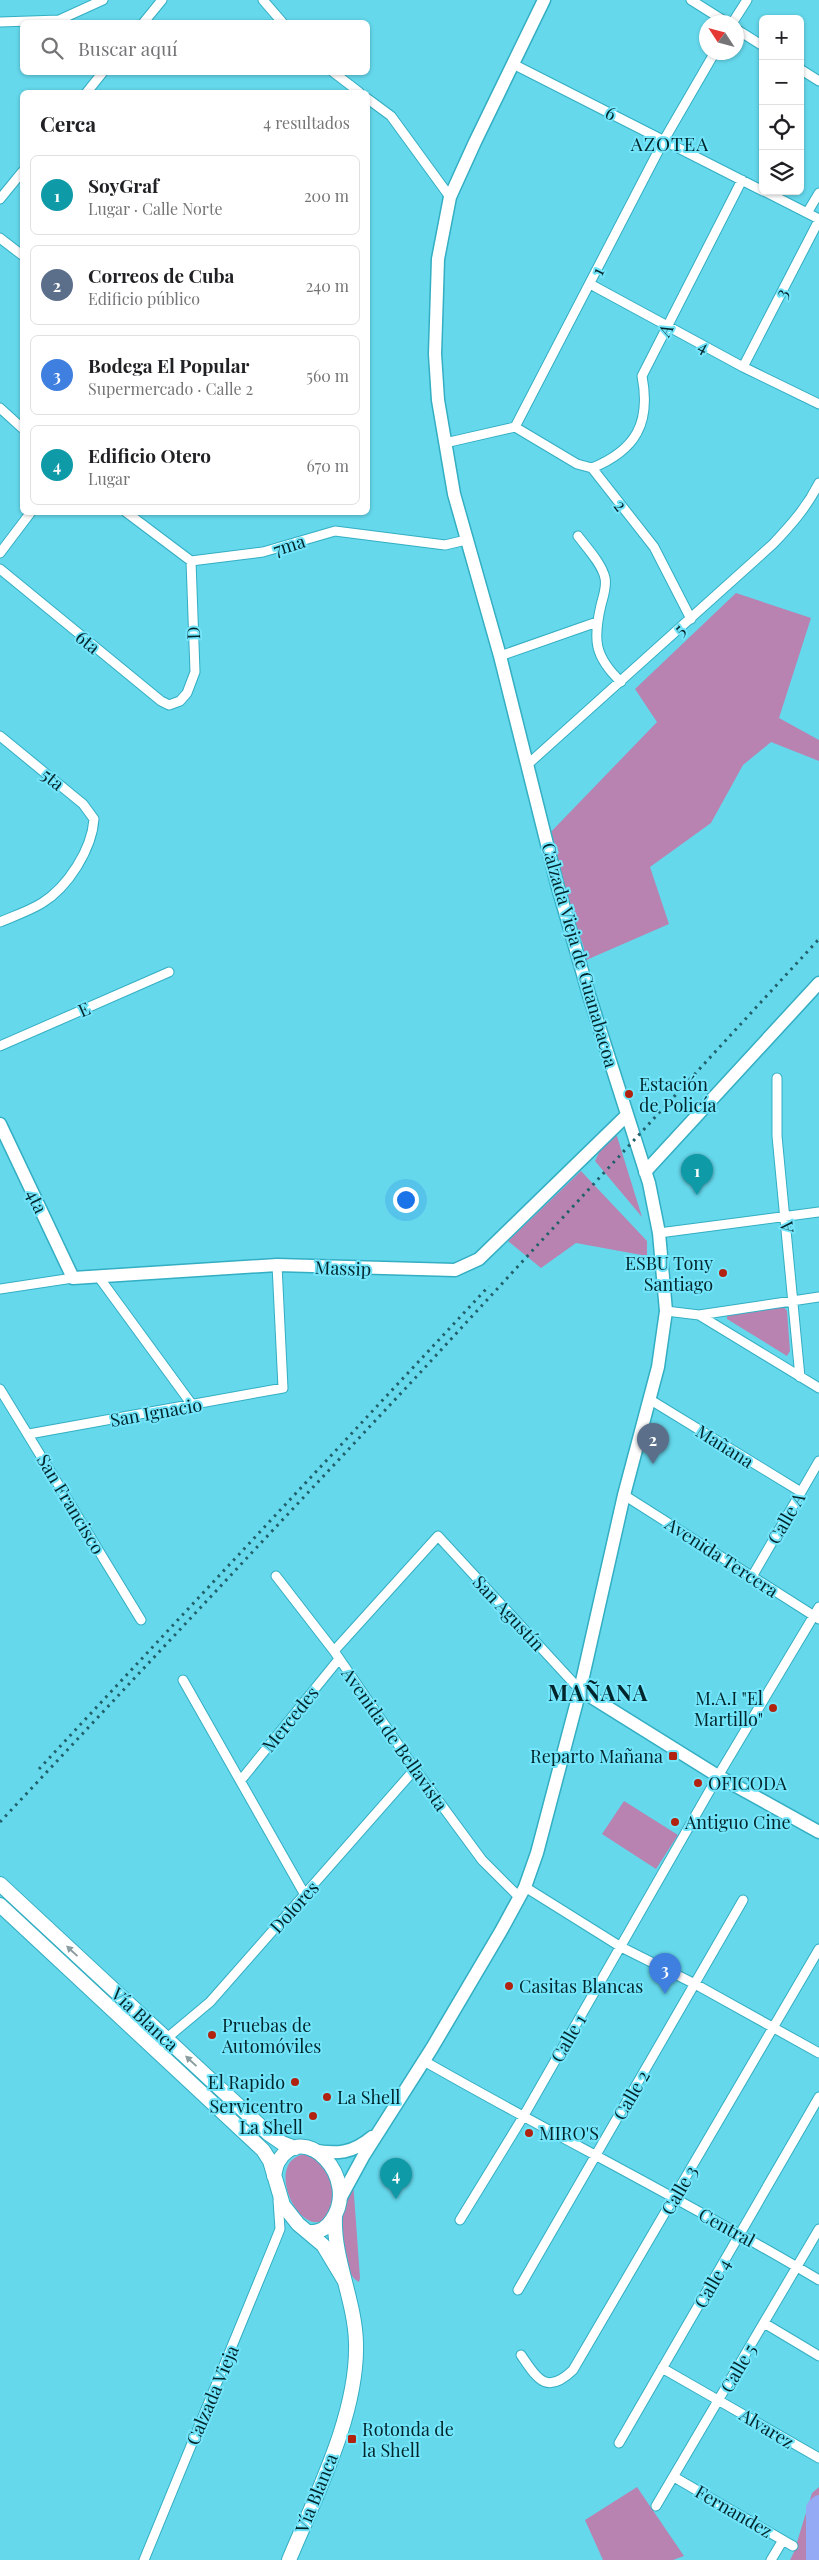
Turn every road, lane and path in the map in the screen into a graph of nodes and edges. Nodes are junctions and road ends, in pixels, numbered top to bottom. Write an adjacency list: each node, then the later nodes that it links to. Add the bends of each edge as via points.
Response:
1 (103, 0): 9 (street)
2 (162, 0): 10 (street)
3 (263, 0): 11 (street)
4 (544, 0): 17 (main road, Calzada Vieja de Guanabacoa)
5 (692, 0): 7 (street)
6 (747, 0): 8 (street)
7 (715, 15)
8 (737, 15)
9 (59, 20)
10 (146, 20)
11 (280, 20)
12 (20, 21): 13 (street)
13 (0, 22)
14 (744, 34): 15 (street)
15 (759, 43)
16 (710, 60): 25 (street, 1)
17 (513, 64): 25 (street, 6); 31 (main road, Calzada Vieja de Guanabacoa)
18 (804, 72): 21 (street)
19 (101, 75): 22 (street)
20 (337, 75): 23 (street)
21 (819, 81)
22 (89, 90)
23 (357, 90)
24 (370, 100): 31 (street, via 391,116)
25 (664, 140): 27 (street, 6); 37 (street, 1)
26 (20, 174): 32 (street)
27 (742, 180): 28 (street, 6); 38 (street, A)
28 (759, 189)
29 (819, 193): 33 (street)
30 (771, 195): 33 (street, 6)
31 (450, 197): 44 (main road, Calzada Vieja de Guanabacoa, via 442,230 436,293 438,400)
32 (0, 199)
33 (807, 213): 34 (street, 6)
34 (819, 219): 39 (street, 3)
35 (0, 238): 36 (street)
36 (20, 253)
37 (590, 284): 38 (street, 4); 43 (street, 1)
38 (667, 326): 39 (street, 4); 45 (street, A, via 642,376 645,408 638,432 622,452)
39 (743, 367): 40 (street, 4)
40 (819, 404)
41 (0, 408): 42 (street)
42 (20, 426)
43 (515, 427): 44 (street); 45 (street, via 577,464)
44 (445, 443): 50 (main road, Calzada Vieja de Guanabacoa)
45 (592, 468): 54 (street, 2, via 654,547)
46 (819, 483): 54 (street, 5, via 795,522)
47 (29, 515): 51 (street)
48 (130, 515): 52 (street)
49 (578, 536): 55 (street, via 606,580)
50 (466, 540): 52 (street, 7ma, via 445,545 334,531 263,552); 56 (main road, Calzada Vieja de Guanabacoa)
51 (0, 553)
52 (191, 561): 58 (street, D, via 195,672 187,693)
53 (0, 569): 58 (street, 6ta, via 161,701 169,705)
54 (691, 619): 57 (street, 5)
55 (597, 622): 56 (street); 57 (street, via 597,650 602,661)
56 (500, 656): 60 (main road, Calzada Vieja de Guanabacoa)
57 (621, 682): 60 (street, 5)
58 (180, 701)
59 (0, 736): 61 (street, 5ta, via 83,804 94,819 93,829 76,866 58,890 42,903)
60 (527, 765): 66 (main road, Calzada Vieja de Guanabacoa, via 567,921)
61 (0, 922)
62 (169, 972): 64 (street, E)
63 (819, 984): 68 (main road)
64 (0, 1046)
65 (777, 1078): 70 (street, A, via 777,1136)
66 (627, 1115): 68 (main road, Calzada Vieja de Guanabacoa); 72 (main road, Massip, via 479,1259 455,1270)
67 (0, 1124): 74 (main road, 4ta)
68 (644, 1172): 71 (main road, Calzada Vieja de Guanabacoa)
69 (819, 1212): 70 (street)
70 (784, 1216): 71 (street); 77 (street, A)
71 (659, 1232): 78 (main road, Calzada Vieja de Guanabacoa)
72 (277, 1265): 73 (main road, Massip); 84 (street, San Ignacio, via 283,1388)
73 (98, 1276): 74 (main road, Massip); 84 (street)
74 (73, 1278): 75 (street, Massip)
75 (0, 1289)
76 (819, 1297): 77 (street)
77 (794, 1300): 79 (street); 80 (street, A)
78 (666, 1311): 79 (street); 83 (main road, Calzada Vieja de Guanabacoa, via 663,1342)
79 (700, 1315): 80 (street)
80 (800, 1377): 81 (street)
81 (816, 1385)
82 (0, 1389): 85 (street, San Francisco)
83 (649, 1399): 87 (street, Mañana); 88 (main road, Calzada Vieja de Guanabacoa)
84 (193, 1406): 85 (street, San Ignacio)
85 (29, 1434): 93 (street, San Francisco)
86 (819, 1461): 87 (street, Calle A)
87 (801, 1492): 89 (street, Calle A)
88 (624, 1495): 89 (street, Avenida Tercera); 97 (main road, Calzada Vieja de Guanabacoa)
89 (753, 1575): 92 (street, Avenida Tercera)
90 (276, 1576): 94 (street, Avenida de Bellavista)
91 (819, 1607): 92 (street)
92 (816, 1618): 99 (street)
93 (141, 1620)
94 (334, 1651): 95 (street, Avenida de Bellavista); 97 (street, San Agustín, via 438,1536)
95 (339, 1659): 98 (street, Avenida de Bellavista); 100 (street, Mercedes)
96 (183, 1680): 100 (street)
97 (580, 1690): 99 (main road); 103 (main road, Calzada Vieja de Guanabacoa, via 542,1837)
98 (415, 1769): 103 (street, Avenida de Bellavista, via 482,1860); 104 (street, Dolores)
99 (718, 1776): 101 (main road); 107 (street, Calle 1)
100 (241, 1780): 104 (street)
101 (819, 1832)
102 (0, 1884): 111 (main road, Vía Blanca, one-way to 102)
103 (522, 1892): 107 (street, Avenida de Bellavista); 113 (main road, Calzada Vieja de Guanabacoa)
104 (305, 1895): 111 (street, Dolores, via 210,2002)
105 (743, 1900): 109 (street, Calle 2)
106 (0, 1905): 120 (main road, Vía Blanca, via 254,2141 270,2161)
107 (621, 1947): 109 (street, Avenida de Bellavista); 115 (street, Calle 1)
108 (819, 1949): 110 (street, Calle 3)
109 (695, 1984): 110 (street, Avenida de Bellavista); 119 (street, Calle 2)
110 (772, 2026): 112 (street, Avenida de Bellavista); 121 (street, Calle 3)
111 (166, 2038): 117 (main road, Vía Blanca, one-way to 111, via 269,2134)
112 (819, 2053)
113 (424, 2061): 115 (street, Central); 116 (main road, Calzada Vieja de Guanabacoa)
114 (819, 2097): 128 (street, Calle 4)
115 (523, 2117): 119 (street, Central); 124 (street, Calle 1)
116 (385, 2125): 118 (main road, via 348,2152); 122 (main road, Calzada Vieja de Guanabacoa)
117 (295, 2148): 118 (main road); 120 (main road, via 277,2162)
118 (311, 2150): 122 (main road, via 332,2165 339,2182)
119 (597, 2155): 121 (street, Central); 132 (street, Calle 2)
120 (274, 2177): 125 (street, Calzada Vieja); 126 (main road, via 283,2205)
121 (675, 2198): 128 (street, Central); 134 (street, Calle 3, via 573,2370 556,2382 544,2383)
122 (340, 2199): 123 (main road)
123 (335, 2216): 126 (main road, via 321,2231); 130 (main road, Vía Blanca)
124 (460, 2220)
125 (280, 2229): 126 (street); 144 (street, Calzada Vieja)
126 (306, 2229): 130 (main road, Vía Blanca, via 323,2245)
127 (819, 2229): 129 (street, Calle 5)
128 (740, 2235): 129 (street, Central); 136 (street, Calle 4)
129 (797, 2267): 131 (street, Central); 133 (street, Calle 5)
130 (344, 2280): 145 (main road, Vía Blanca, via 352,2306 356,2343 353,2388 339,2435)
131 (819, 2280)
132 (518, 2290)
133 (764, 2323): 135 (street); 137 (street, Calle 5)
134 (521, 2355)
135 (819, 2356)
136 (662, 2368): 137 (street, Alvarez); 138 (street, Calle 4)
137 (720, 2400): 139 (street, Alvarez); 140 (street, Calle 5)
138 (619, 2443)
139 (819, 2458)
140 (674, 2477): 141 (street, Calle 5); 142 (street, Fernandez)
141 (656, 2506)
142 (783, 2540): 143 (street, Fernandez); 146 (street)
143 (793, 2546)
144 (144, 2560)
145 (289, 2560)
146 (771, 2560)

